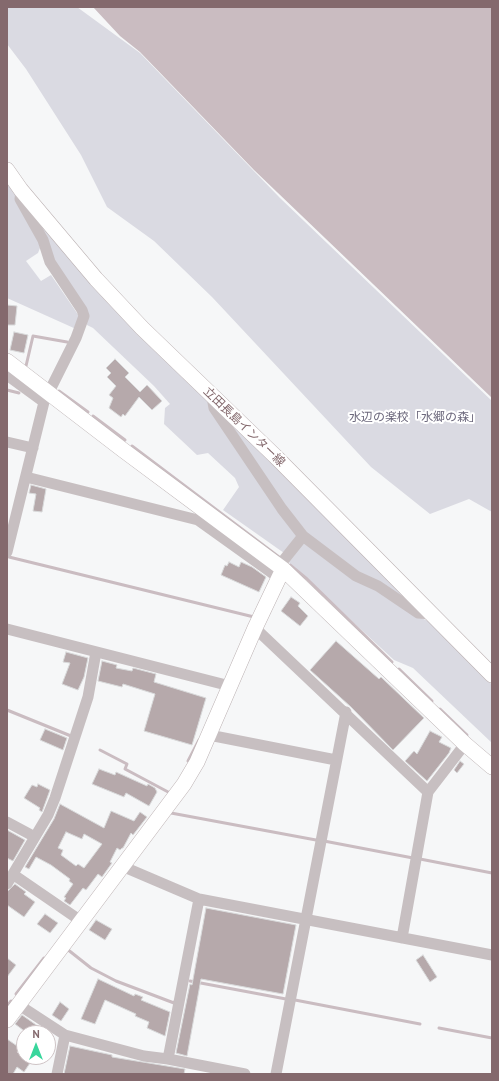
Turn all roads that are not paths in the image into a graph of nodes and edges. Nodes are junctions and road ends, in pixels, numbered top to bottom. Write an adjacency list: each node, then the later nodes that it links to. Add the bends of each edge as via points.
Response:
1 (7, 170): 2 (street, 立田長島インター線)
2 (21, 190): 5 (street, 立田長島インター線, via 96,279); 6 (street, via 20,199 43,240 50,262 84,316)
3 (7, 361): 6 (street)
4 (7, 374): 6 (street)
5 (212, 397): 10 (street, via 214,408); 13 (street, 立田長島インター線, via 275,456)
6 (46, 398): 8 (street); 12 (street)
7 (7, 442): 8 (street)
8 (33, 448): 9 (street)
9 (26, 477): 11 (street); 12 (street, via 198,520)
10 (303, 536): 12 (street); 13 (street, via 356,576 378,586 418,613)
11 (7, 552)
12 (281, 571): 14 (street); 21 (street)
13 (432, 614): 17 (street, 立田長島インター線)
14 (255, 628): 18 (street); 19 (street)
15 (7, 629): 16 (street)
16 (96, 652): 18 (street); 26 (street, via 88,697 76,737 55,798)
17 (492, 675)
18 (230, 686): 20 (street)
19 (346, 712): 22 (street); 24 (street)
20 (209, 736): 22 (street); 27 (street, via 184,784)
21 (465, 744): 23 (street); 24 (street)
22 (336, 760): 31 (street)
23 (492, 767)
24 (428, 792): 33 (street)
25 (7, 822): 26 (street)
26 (36, 837): 28 (street)
27 (124, 867): 30 (street); 32 (street)
28 (14, 875): 29 (street); 32 (street)
29 (7, 884)
30 (199, 900): 31 (street); 38 (street)
31 (306, 920): 33 (street); 41 (street)
32 (81, 921): 35 (street)
33 (402, 938): 34 (street)
34 (492, 955)
35 (19, 1005): 36 (street); 37 (street)
36 (7, 1020)
37 (64, 1035): 38 (street, via 144,1056); 39 (street)
38 (168, 1059): 40 (street)
39 (57, 1074)
40 (245, 1074)
41 (276, 1074)

